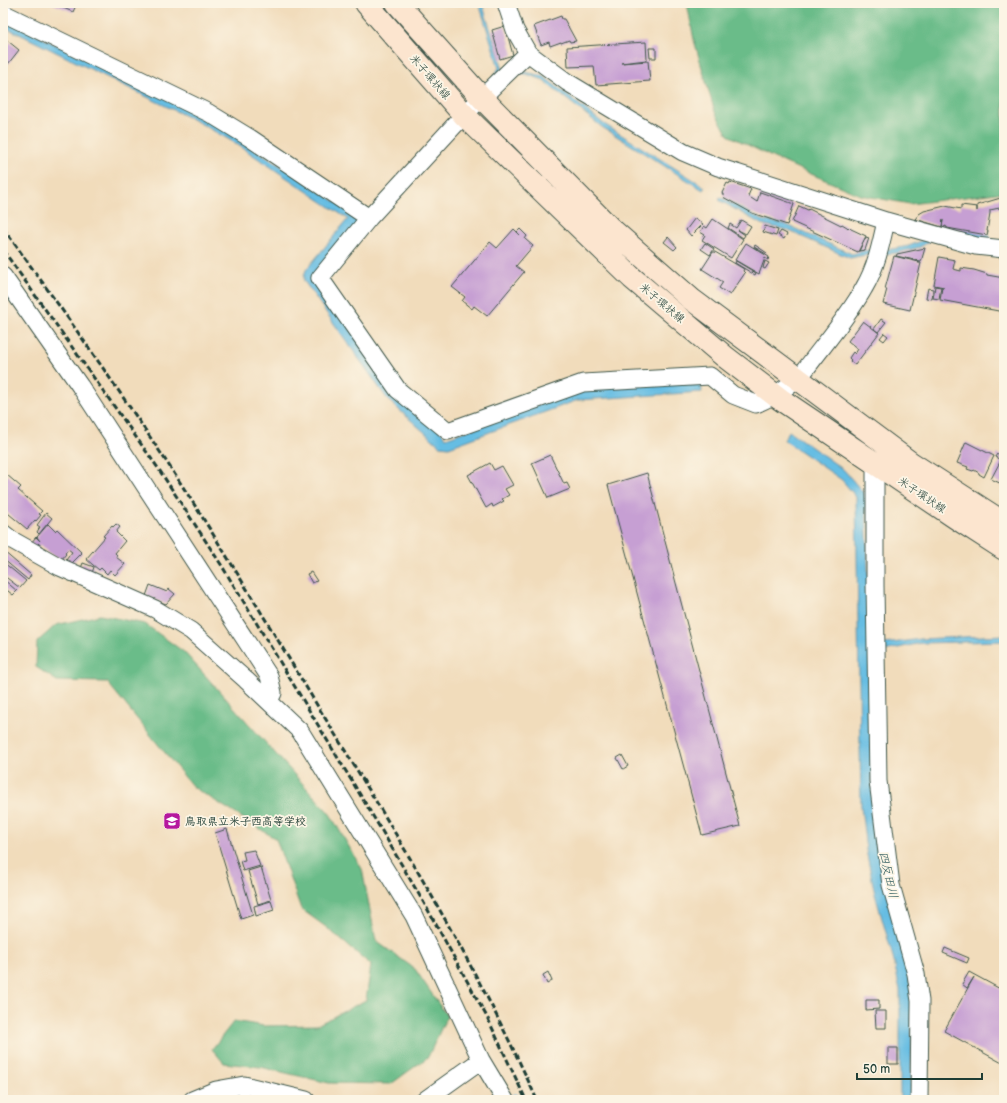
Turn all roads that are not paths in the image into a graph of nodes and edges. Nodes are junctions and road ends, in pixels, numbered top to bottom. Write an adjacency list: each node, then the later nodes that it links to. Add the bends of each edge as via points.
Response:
1 (366, 3): 7 (main road, 米子環状線)
2 (397, 3): 6 (main road, 米子環状線)
3 (506, 3): 5 (street, via 515,30)
4 (3, 13): 8 (street, via 209,113)
5 (528, 53): 6 (street); 9 (street, via 567,82 683,152 718,167)
6 (482, 98): 7 (street); 12 (main road, 米子環状線, via 609,227 691,299)
7 (464, 115): 8 (street); 13 (main road, 米子環状線, via 632,278 724,356)
8 (369, 218): 13 (street, via 320,278 398,390 448,431 583,383 710,376 733,395 756,404)
9 (886, 221): 10 (street, via 976,246); 12 (street, via 881,245 865,287)
10 (1004, 249)
11 (3, 276): 18 (street, via 80,386 269,676 273,693)
12 (797, 378): 13 (street); 15 (main road, 米子環状線, via 911,463)
13 (776, 395): 14 (main road, 米子環状線)
14 (875, 463): 17 (main road, 米子環状線); 24 (street, via 878,781 891,885 916,974 920,1000)
15 (1004, 523)
16 (3, 533): 18 (street, via 60,567 154,609 191,631)
17 (1004, 548)
18 (269, 701): 19 (street, via 300,731 414,916)
19 (481, 1060): 22 (street); 23 (street)
20 (192, 1100): 21 (street, via 216,1090 244,1085)
21 (306, 1100)
22 (425, 1100)
23 (505, 1100)
24 (918, 1100)

